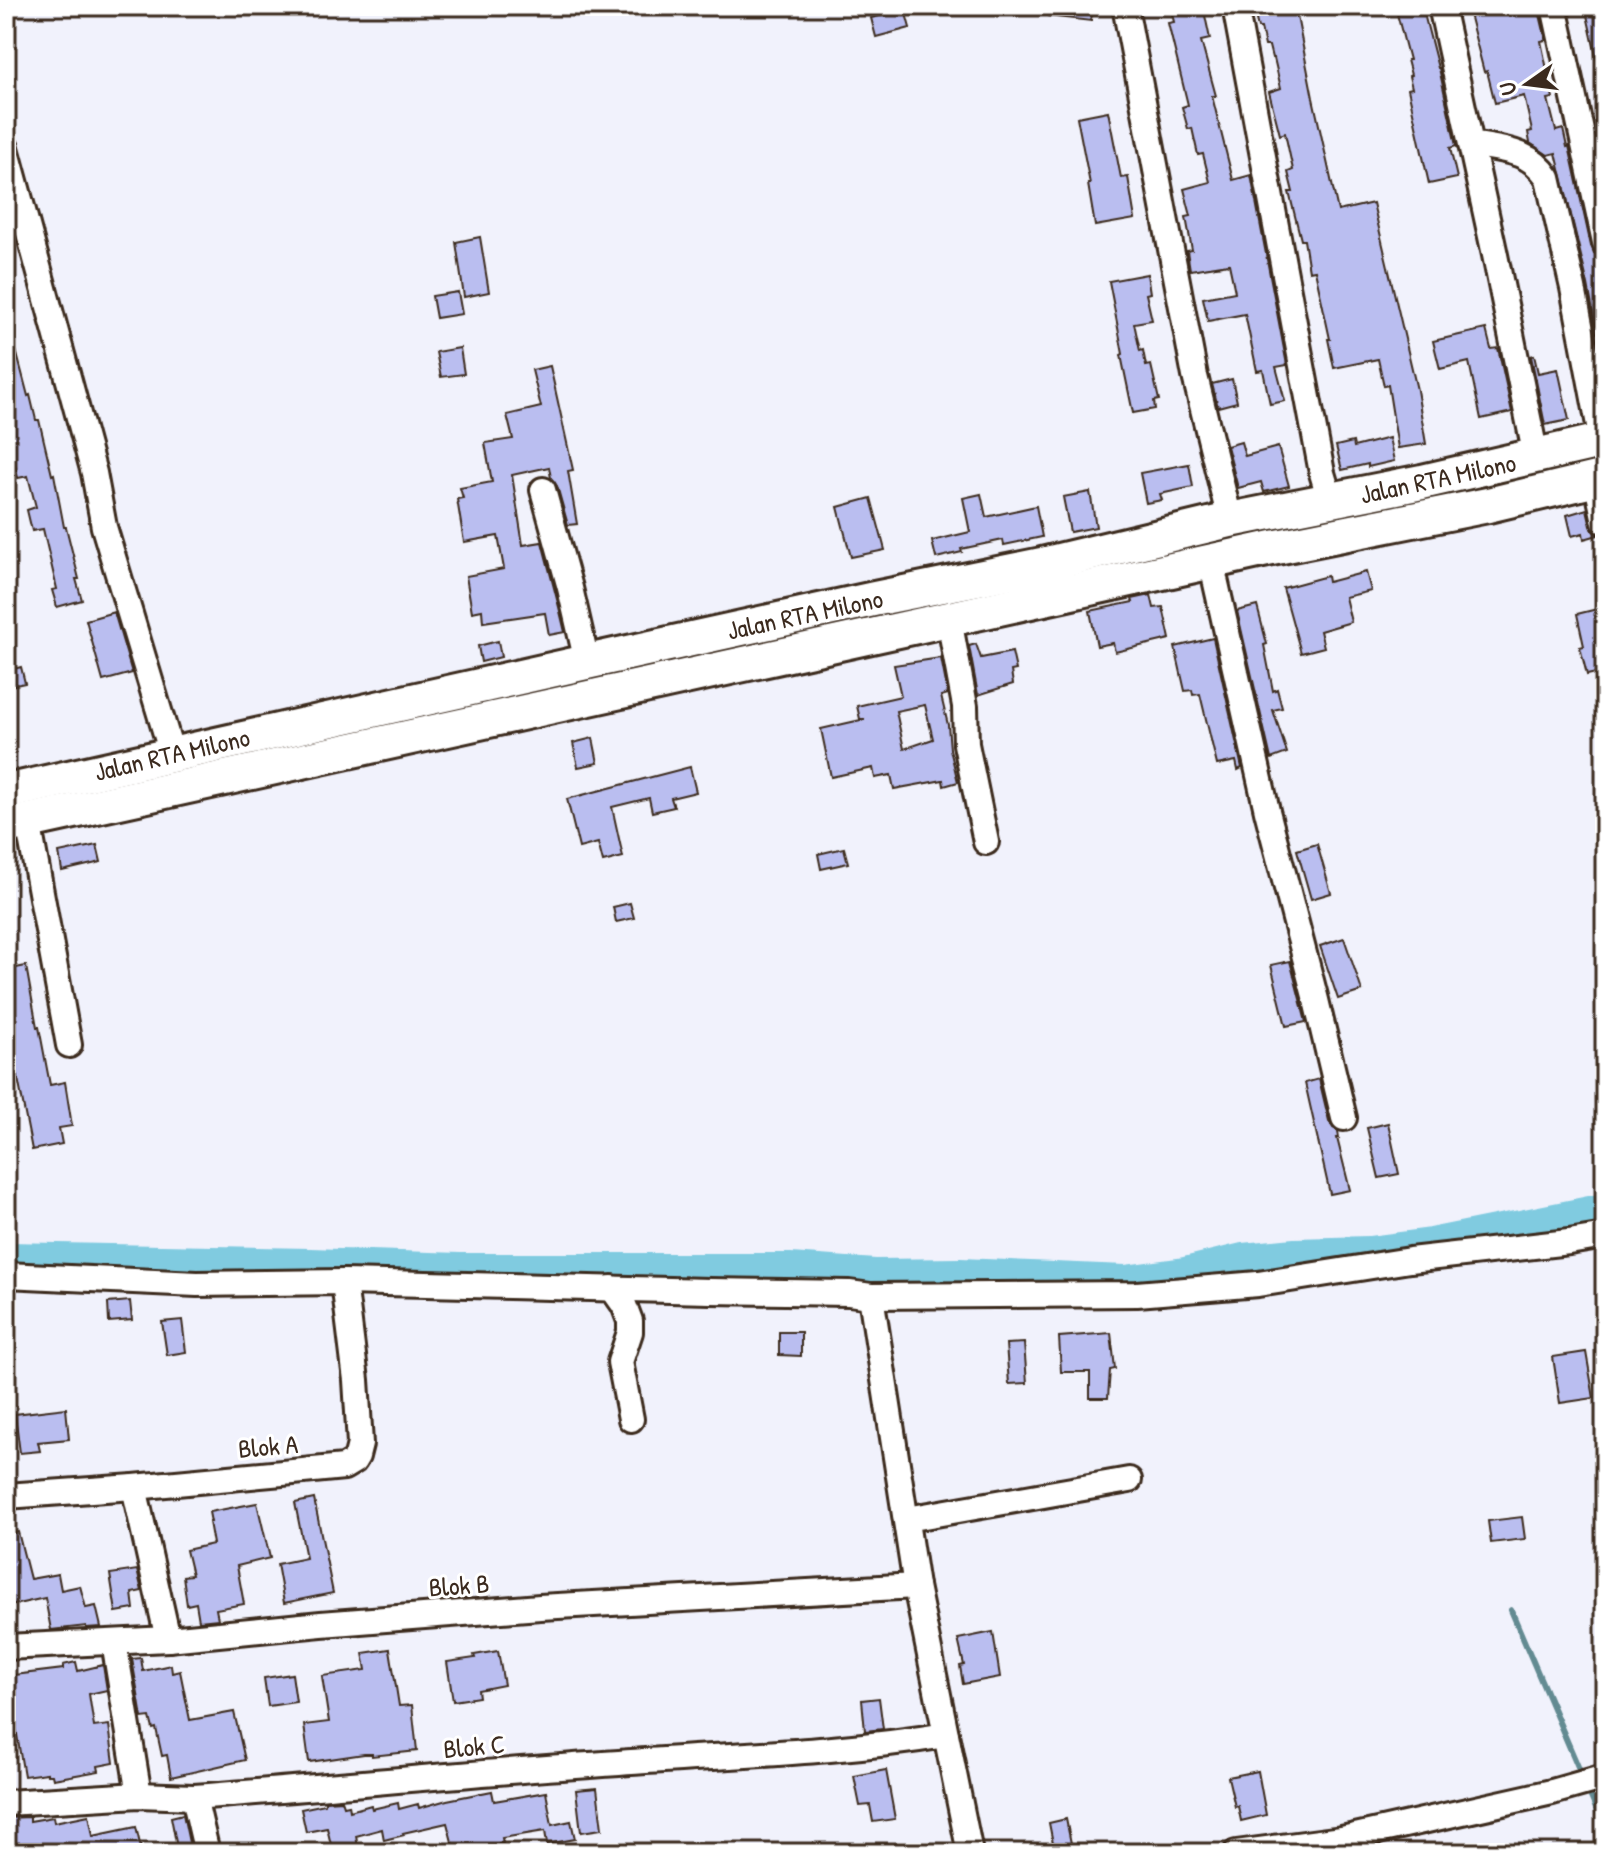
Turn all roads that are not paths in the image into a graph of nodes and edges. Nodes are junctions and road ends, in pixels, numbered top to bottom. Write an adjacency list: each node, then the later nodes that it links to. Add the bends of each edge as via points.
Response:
1 (1125, 6): 14 (street, via 1195,376)
2 (1235, 6): 12 (street)
3 (1441, 6): 5 (street)
4 (1554, 6): 7 (street)
5 (1471, 144): 8 (street, via 1530,158 1548,178); 9 (street)
6 (6, 148): 20 (street, via 104,527)
7 (1605, 242)
8 (1604, 441): 9 (highway, Jalan RTA Milono)
9 (1536, 457): 12 (highway, Jalan RTA Milono)
10 (1600, 478): 15 (street); 16 (highway, Jalan RTA Milono)
11 (543, 490): 19 (street)
12 (1330, 500): 13 (highway, Jalan RTA Milono)
13 (1264, 514): 14 (highway, Jalan RTA Milono); 16 (highway)
14 (1230, 520): 19 (highway, Jalan RTA Milono)
15 (1605, 522)
16 (1272, 548): 17 (highway, Jalan RTA Milono)
17 (1211, 561): 18 (highway, Jalan RTA Milono); 26 (street)
18 (949, 619): 22 (highway, Jalan RTA Milono); 24 (street)
19 (587, 662): 20 (highway, Jalan RTA Milono)
20 (172, 754): 22 (highway, Jalan RTA Milono)
21 (6, 792): 22 (highway, Jalan RTA Milono)
22 (77, 794): 23 (highway, Jalan RTA Milono)
23 (17, 824): 25 (street)
24 (986, 842)
25 (69, 1045)
26 (1344, 1118)
27 (1605, 1236): 31 (street, via 1258,1284 1137,1294)
28 (6, 1275): 29 (street, via 197,1284)
29 (344, 1282): 30 (street); 34 (street, Blok A, via 360,1444 354,1461 344,1467)
30 (612, 1288): 31 (street); 32 (street, via 630,1321 620,1362)
31 (871, 1296): 36 (street)
32 (631, 1419)
33 (1129, 1480): 36 (street)
34 (134, 1487): 35 (street, Blok A); 38 (street)
35 (6, 1496)
36 (907, 1519): 37 (street)
37 (916, 1586): 38 (street, Blok B, via 540,1607); 41 (street)
38 (168, 1639): 39 (street, Blok B)
39 (114, 1642): 40 (street, Blok B); 43 (street)
40 (6, 1647)
41 (946, 1735): 44 (street, Blok C, via 775,1754); 48 (street)
42 (1605, 1777): 46 (street)
43 (139, 1795): 44 (street, Blok C); 45 (street, Blok C)
44 (194, 1797): 47 (street)
45 (6, 1803)
46 (1345, 1846): 49 (street)
47 (207, 1853)
48 (970, 1853)
49 (1236, 1853)

